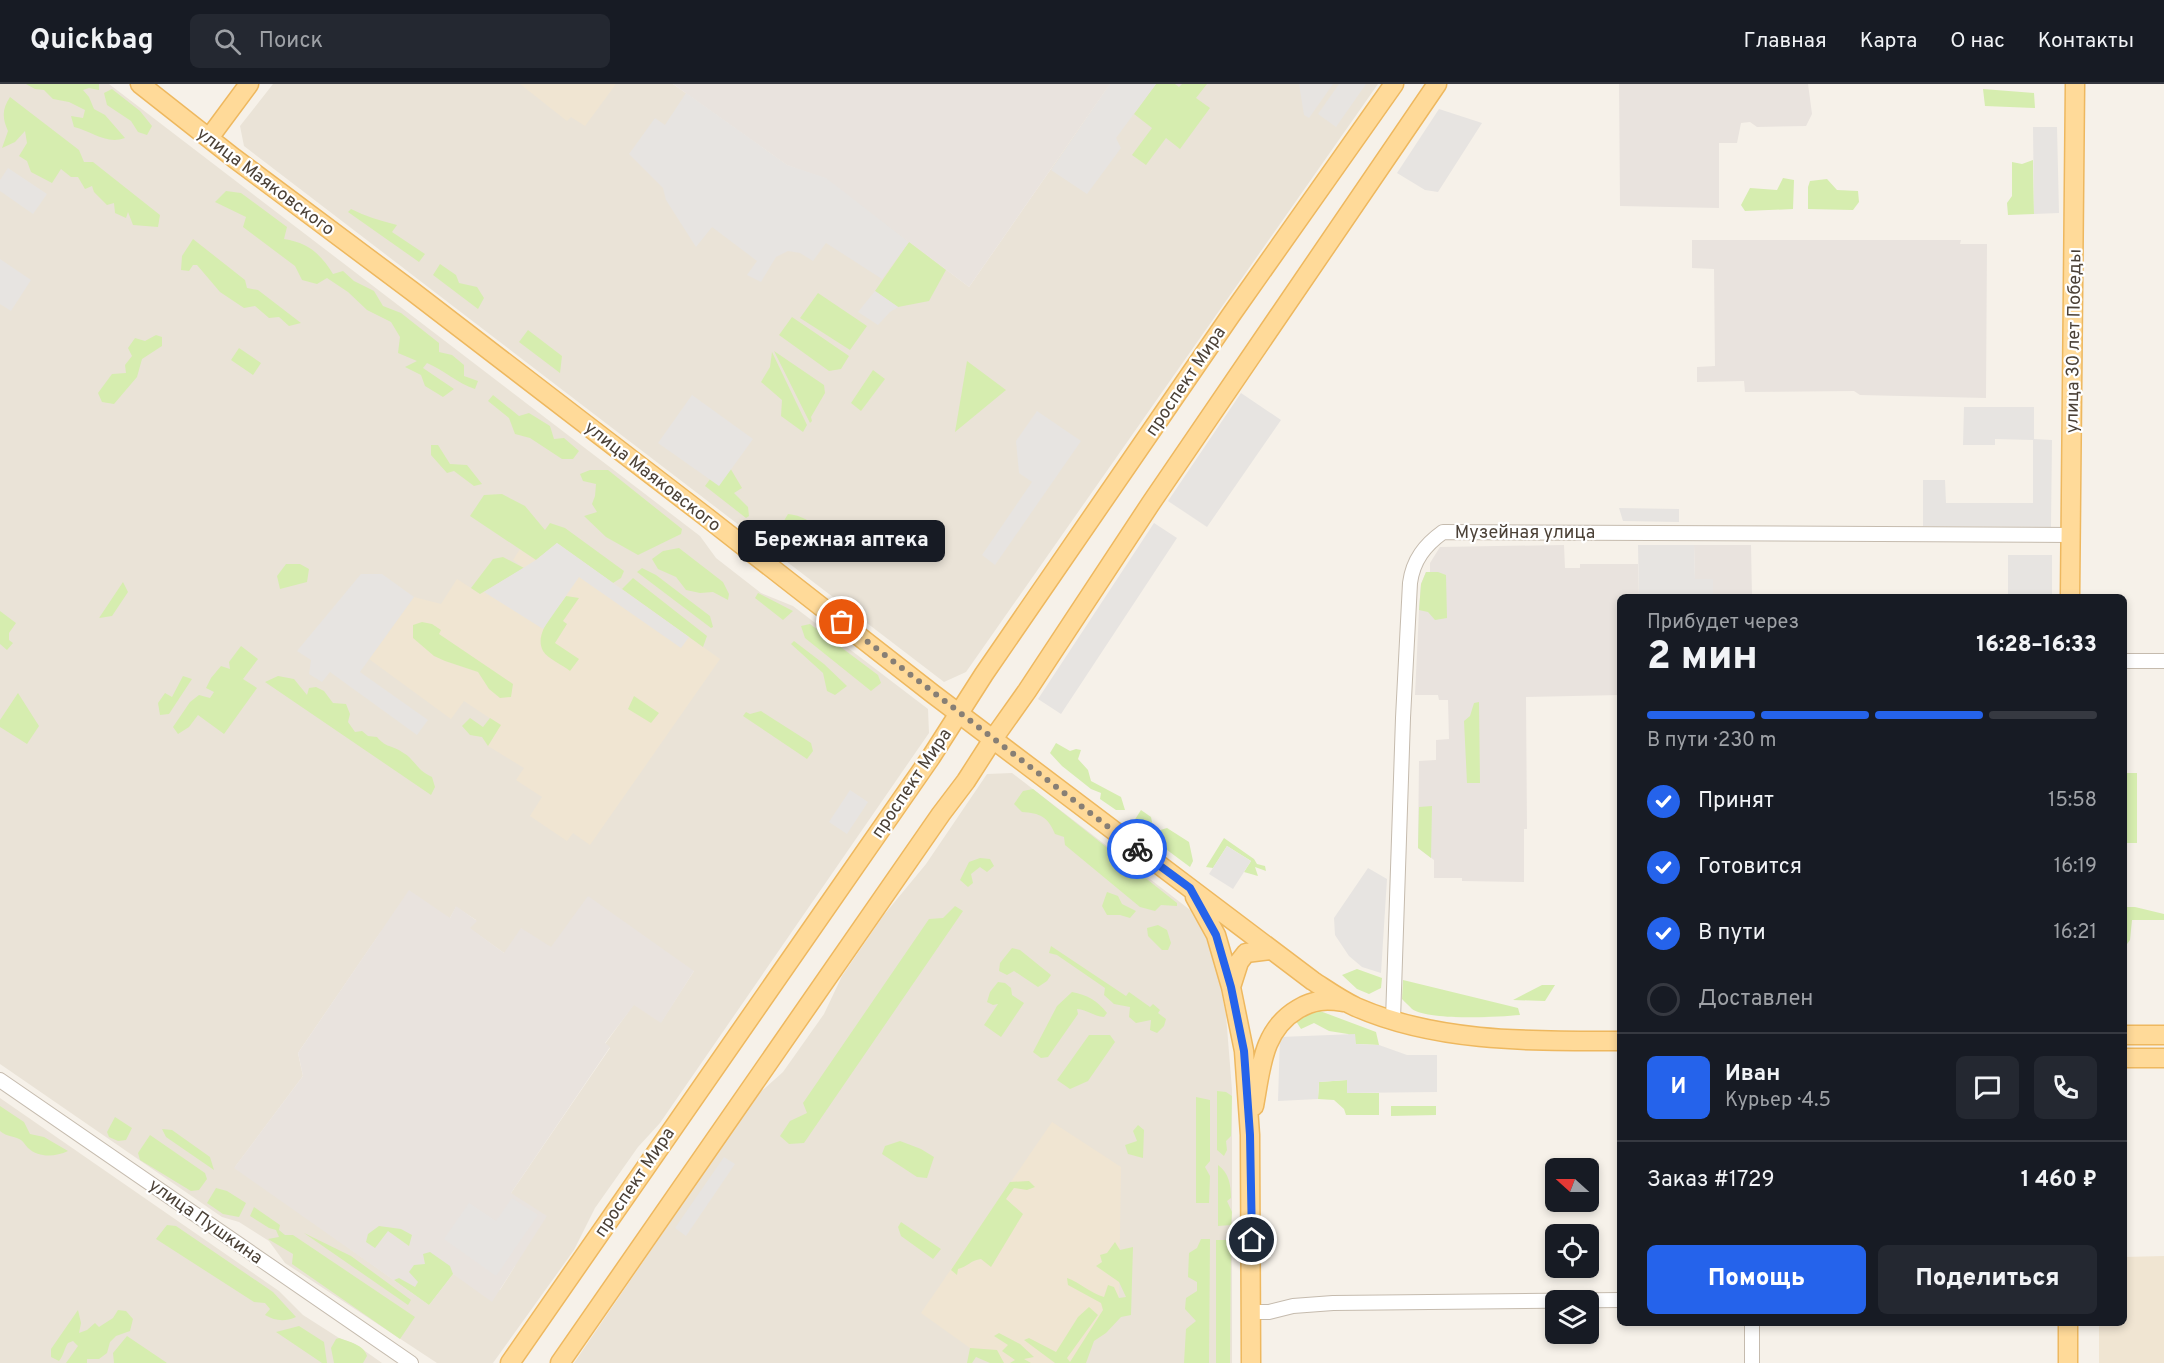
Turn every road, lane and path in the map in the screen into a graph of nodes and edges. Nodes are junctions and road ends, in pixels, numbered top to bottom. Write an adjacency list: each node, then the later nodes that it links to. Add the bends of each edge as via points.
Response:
1 (140, 84): 6 (main road, улица Маяковского)
2 (249, 84): 6 (main road)
3 (1394, 84): 11 (main road, проспект Мира)
4 (1437, 84): 12 (main road)
5 (2075, 84): 7 (main road, улица 30 лет Победы)
6 (209, 138): 11 (main road, улица Маяковского)
7 (2072, 535): 8 (main road, улица 30 лет Победы); 17 (street, Музейная улица, via 1443,532 1430,541 1417,559 1410,583)
8 (2070, 594)
9 (2127, 661): 10 (street)
10 (2164, 661)
11 (958, 713): 12 (main road, улица Маяковского); 30 (main road, проспект Мира)
12 (993, 739): 13 (main road, улица Маяковского); 31 (main road)
13 (1190, 888): 14 (main road, улица Маяковского); 15 (main road, via 1216,935)
14 (1270, 950): 15 (main road, via 1246,953); 16 (main road, улица Маяковского)
15 (1231, 987): 24 (main road, via 1244,1051)
16 (1345, 1002): 17 (main road, улица Маяковского); 24 (main road, via 1327,999 1305,1005 1275,1028 1263,1055)
17 (1393, 1020): 20 (main road, улица Маяковского, via 1473,1036)
18 (2127, 1035): 19 (main road)
19 (2164, 1035)
20 (1617, 1041)
21 (2127, 1058): 22 (main road)
22 (2164, 1058)
23 (0, 1080): 29 (street, улица Пушкина)
24 (1250, 1135): 26 (main road)
25 (1617, 1300): 26 (street, via 1333,1303)
26 (1252, 1312): 32 (main road)
27 (1752, 1326): 33 (street)
28 (2068, 1326): 34 (main road)
29 (411, 1363)
30 (510, 1363)
31 (560, 1363)
32 (1251, 1363)
33 (1752, 1363)
34 (2068, 1363)

